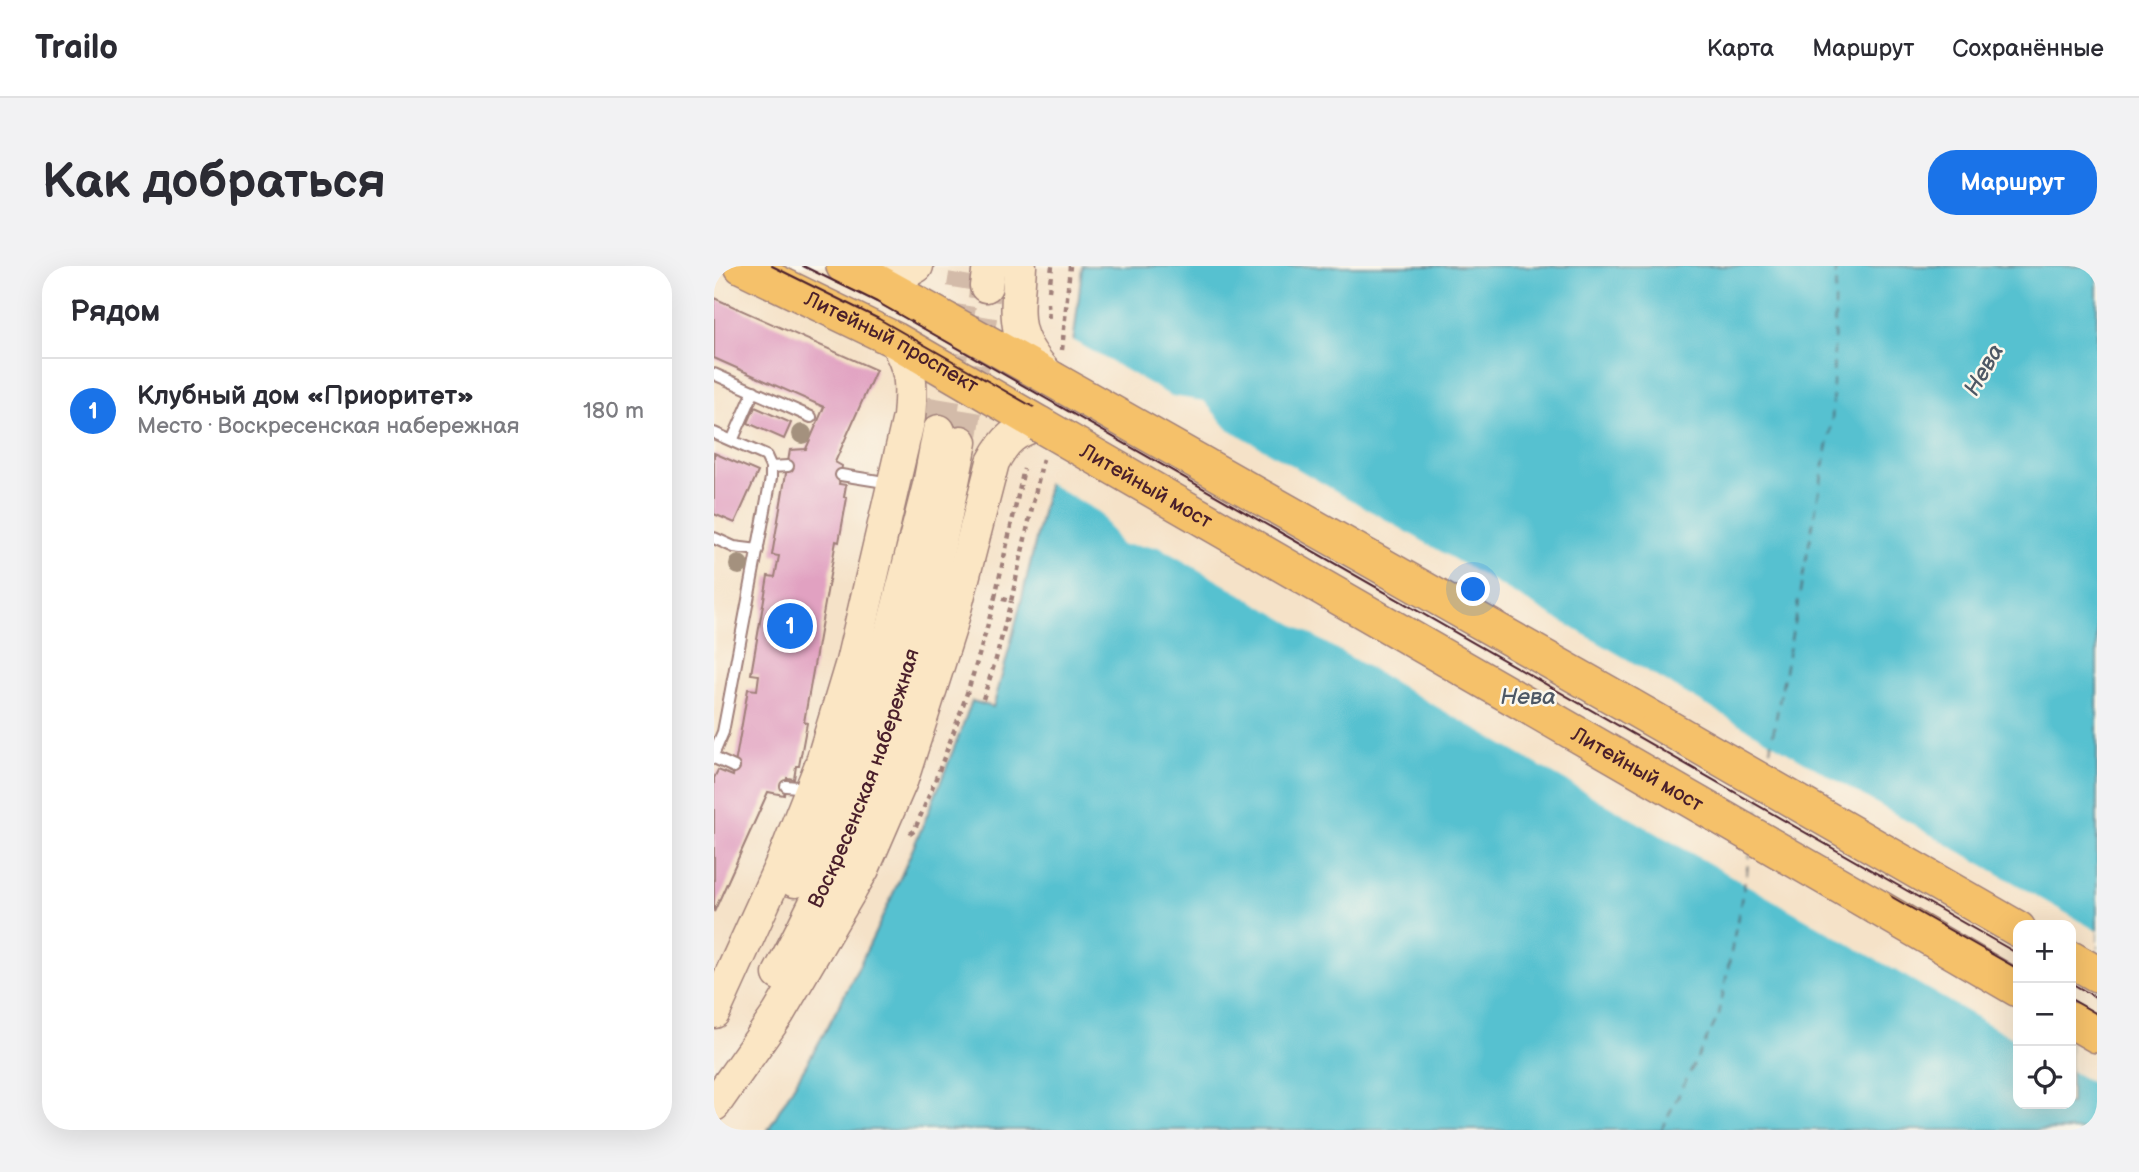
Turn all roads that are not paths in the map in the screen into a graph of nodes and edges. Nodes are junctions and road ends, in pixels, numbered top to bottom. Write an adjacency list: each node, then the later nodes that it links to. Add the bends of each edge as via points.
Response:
1 (742, 266): 5 (main road, Литейный проспект)
2 (918, 266): 4 (main road, via 896,278)
3 (1020, 266): 6 (main road, via 1020,337 1031,357)
4 (858, 273): 6 (main road)
5 (895, 340): 11 (main road, Литейный проспект); 16 (main road, via 911,377 911,394)
6 (1056, 370): 22 (main road, bridge)
7 (714, 374): 8 (lane)
8 (754, 391): 9 (lane); 12 (lane)
9 (811, 416)
10 (714, 433): 12 (lane)
11 (1042, 436): 25 (main road, Литейный мост, bridge); 31 (main road, via 1017,431 993,462 951,625 902,779 863,869 778,1014)
12 (732, 441): 14 (lane, via 766,456)
13 (788, 466): 14 (lane)
14 (771, 467): 18 (lane)
15 (841, 475): 16 (lane)
16 (894, 484): 26 (main road, via 852,662 821,765 799,787 785,856)
17 (714, 538): 18 (lane)
18 (758, 550): 19 (lane)
19 (719, 729): 20 (lane)
20 (714, 755): 21 (lane)
21 (734, 767)
22 (2013, 926)
23 (2076, 962): 24 (main road)
24 (2097, 974)
25 (2013, 986)
26 (714, 1012)
27 (2076, 1023): 29 (main road)
28 (714, 1024): 30 (main road, Воскресенская набережная, via 781,909 833,805 892,630 929,485 950,436 945,525 888,725 857,811 806,923)
29 (2097, 1035)
30 (714, 1095)
31 (714, 1105)

